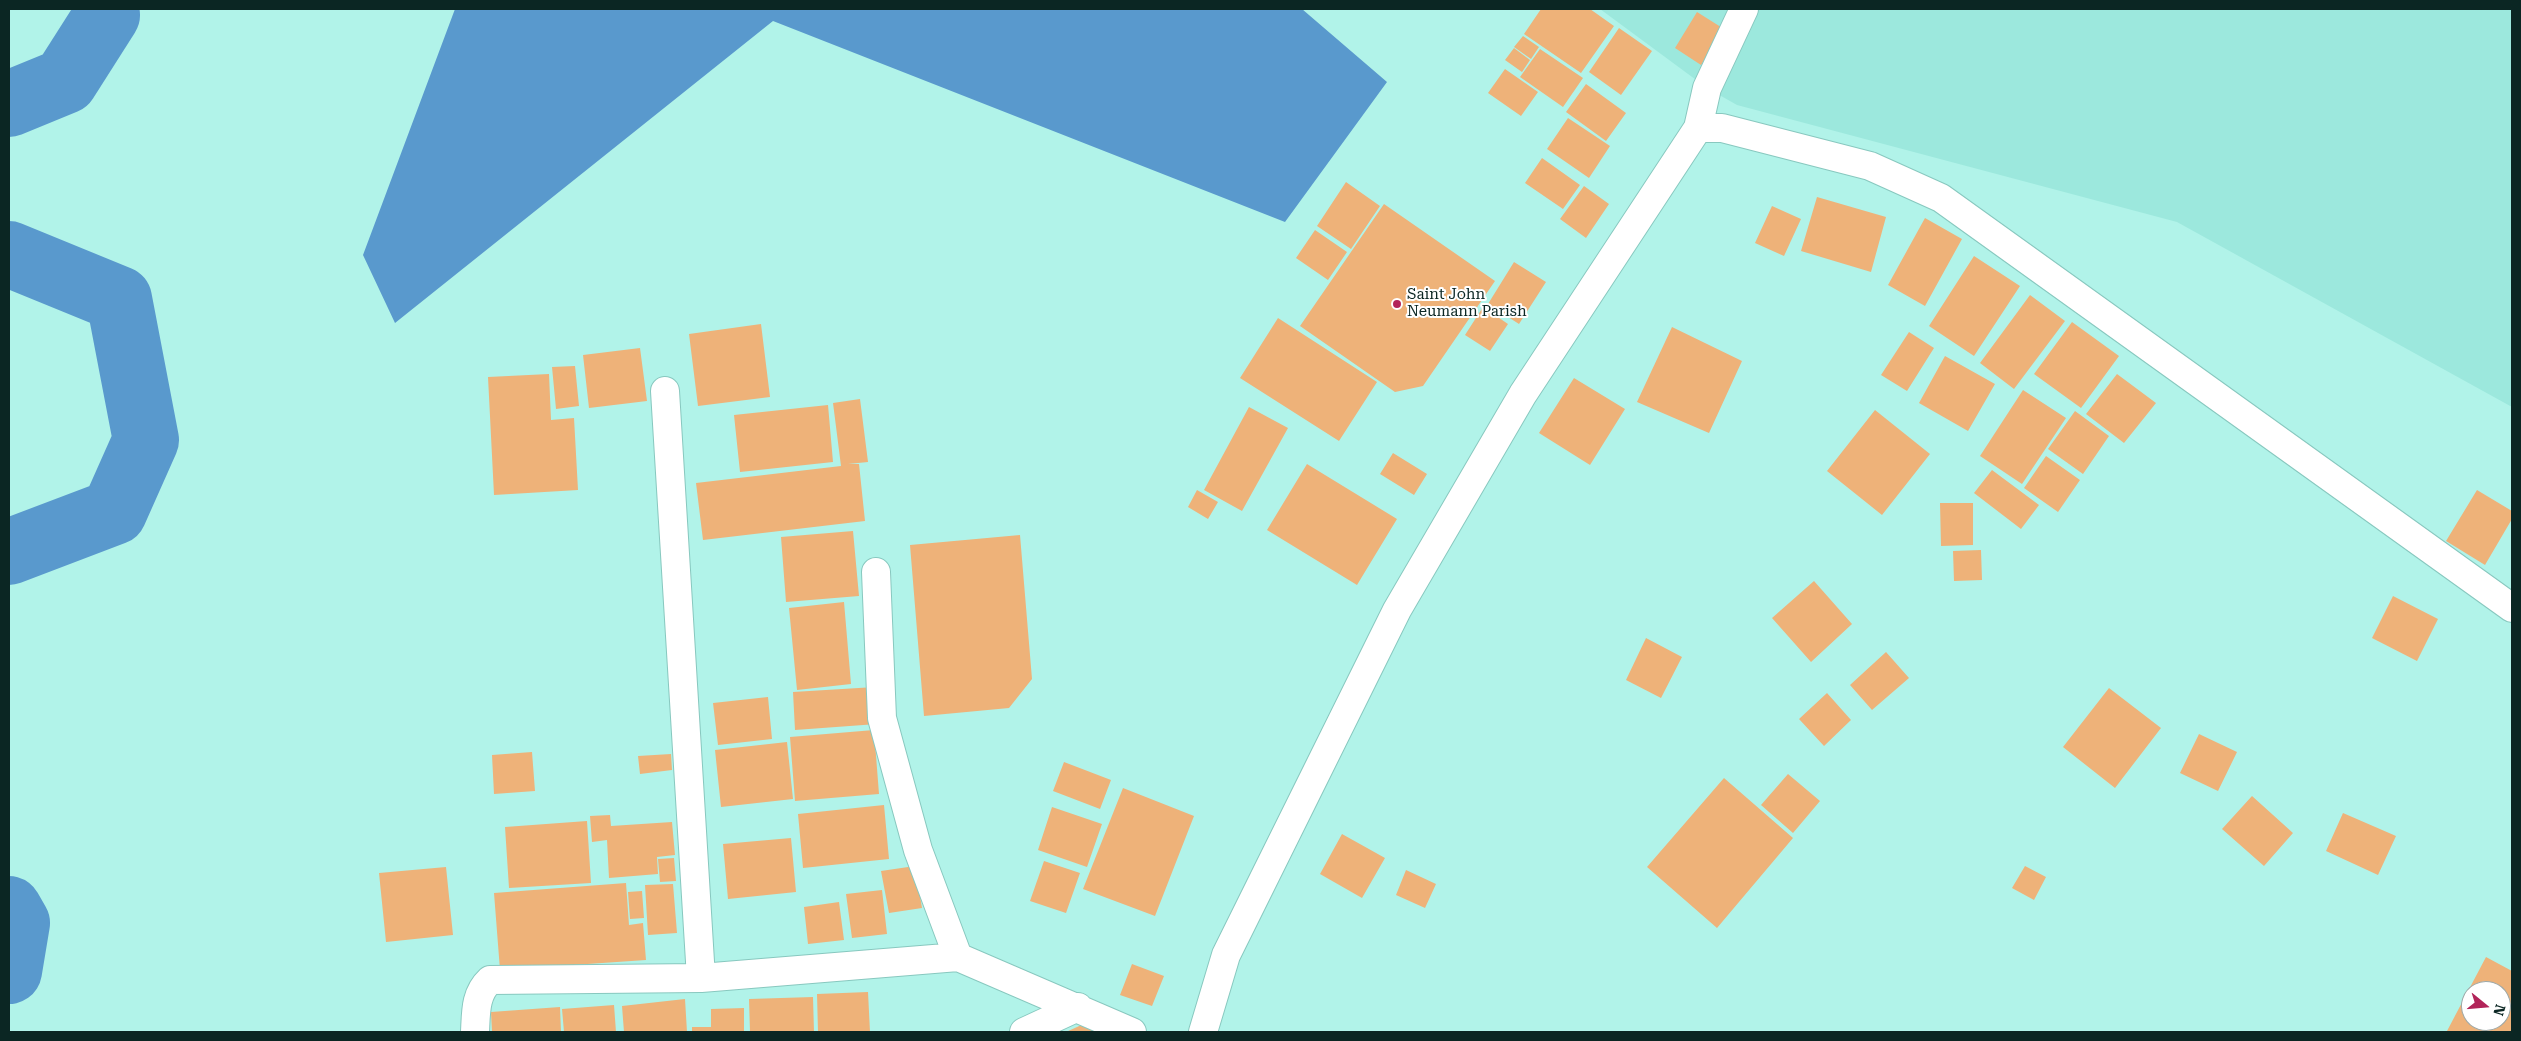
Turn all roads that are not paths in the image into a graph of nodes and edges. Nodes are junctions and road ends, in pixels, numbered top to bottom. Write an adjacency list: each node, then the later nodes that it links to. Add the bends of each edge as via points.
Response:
1 (1744, 9): 2 (street, via 1707,88)
2 (1698, 128): 5 (street, via 1722,128 1870,166 1941,198); 12 (street, via 1523,394 1397,610 1226,955)
3 (665, 391): 7 (street)
4 (876, 572): 6 (street, via 882,718 918,850)
5 (2512, 608)
6 (958, 957): 7 (street); 8 (street)
7 (702, 978): 9 (street, via 490,980 482,987 477,1002)
8 (1078, 1008): 10 (street); 11 (street)
9 (475, 1032)
10 (1024, 1032)
11 (1132, 1032)
12 (1203, 1032)

